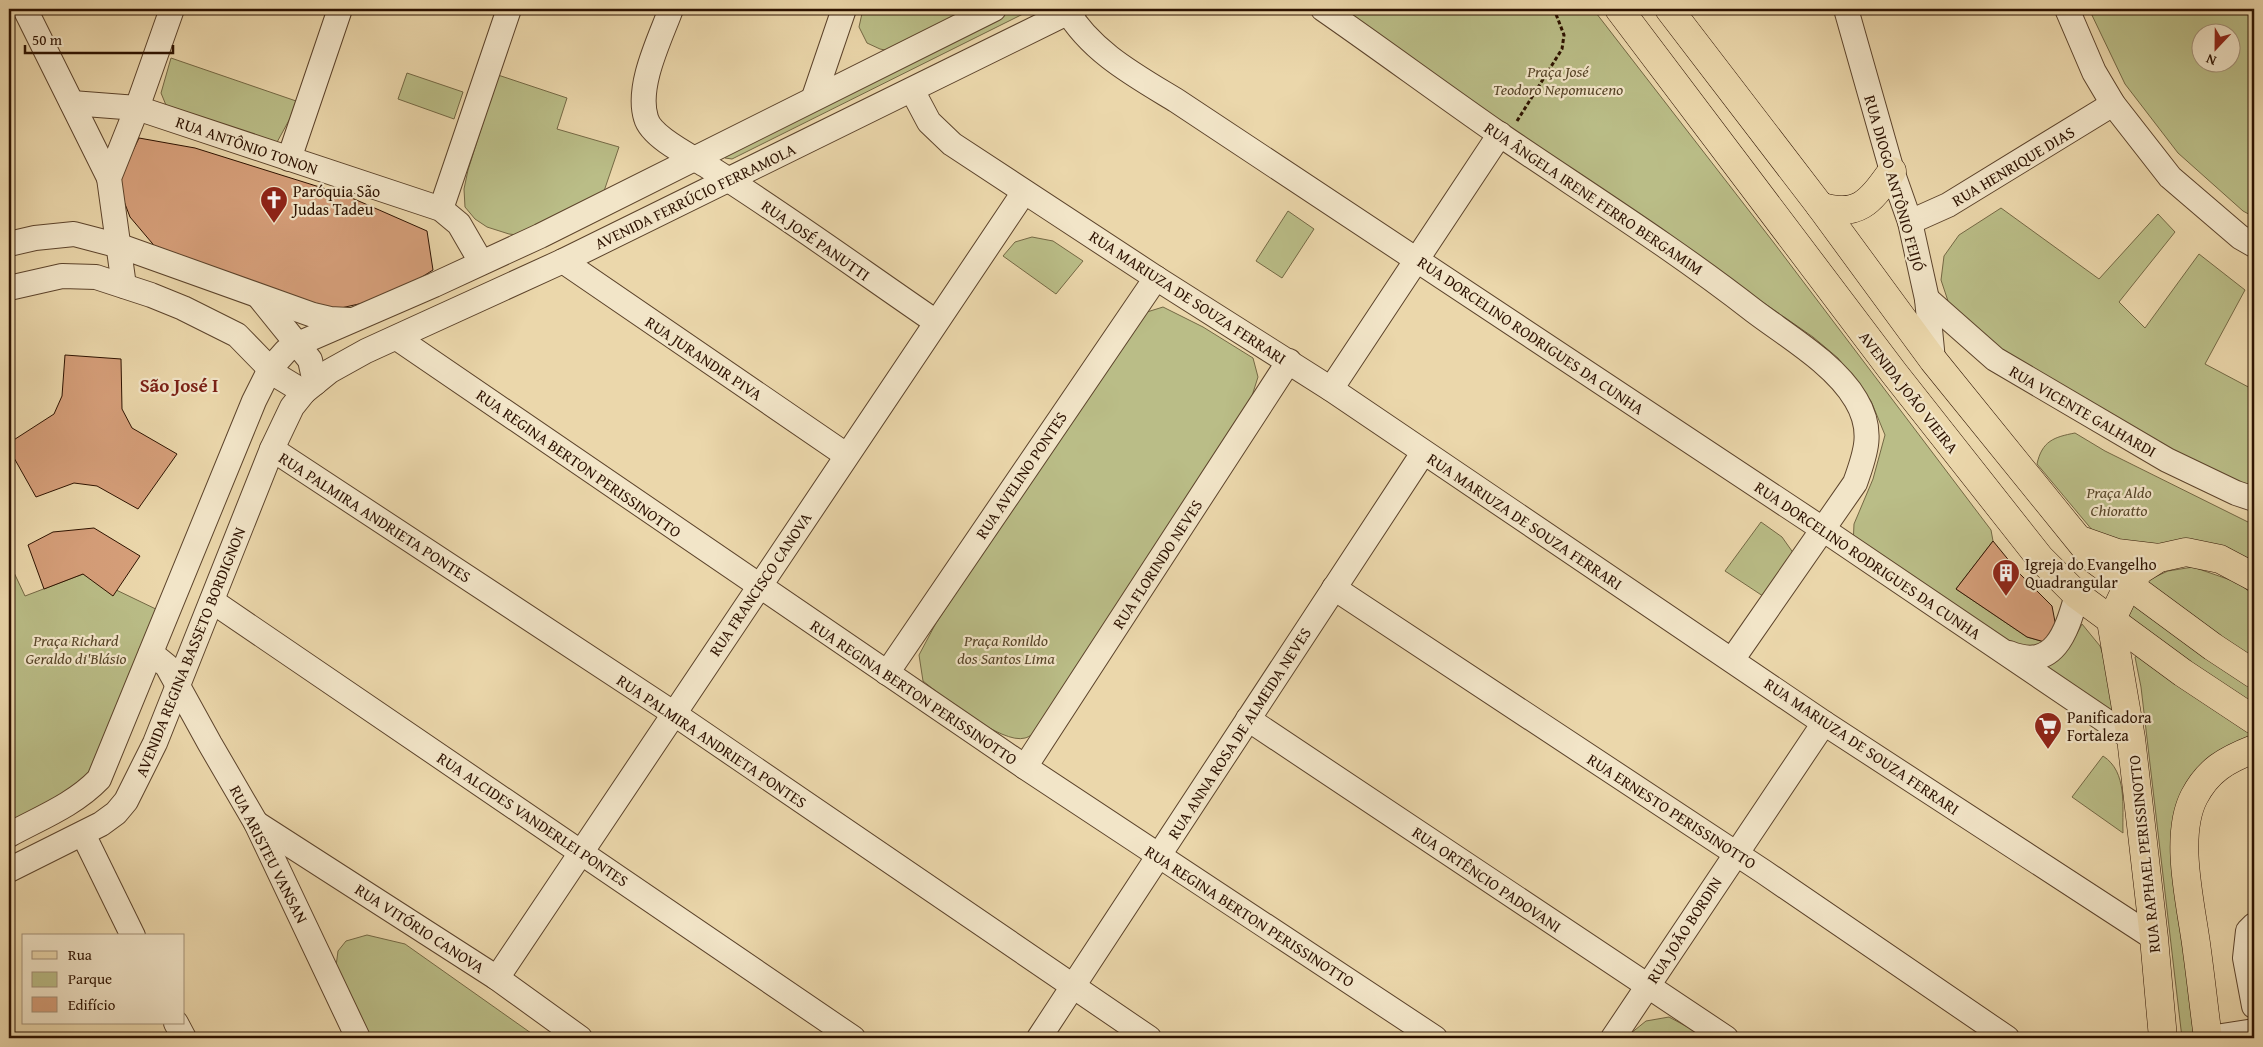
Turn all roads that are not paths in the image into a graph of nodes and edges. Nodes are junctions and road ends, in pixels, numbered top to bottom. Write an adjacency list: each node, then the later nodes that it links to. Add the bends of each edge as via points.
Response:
1 (25, 9): 16 (street)
2 (172, 9): 18 (street)
3 (340, 9): 20 (street)
4 (509, 9): 27 (street)
5 (671, 9): 21 (street, RUA JOSÉ PANUTTI, via 645,86 643,104 646,120 657,134)
6 (844, 9): 15 (street)
7 (994, 9): 15 (street, AVENIDA FERRÚCIO FERRAMOLA)
8 (1323, 9): 19 (street, RUA ÂNGELA IRENE FERRO BERGAMIM)
9 (1619, 9): 60 (main road, AVENIDA JOÃO VIEIRA, via 1946,440 2040,558)
10 (1669, 9): 26 (main road)
11 (1846, 9): 22 (street, RUA DIOGO ANTÔNIO FEIJÓ)
12 (2067, 9): 17 (street, via 2094,72)
13 (1070, 10): 14 (street, AVENIDA FERRÚCIO FERRAMOLA); 32 (street, RUA DORCELINO RODRIGUES DA CUNHA, via 1081,30 1106,55)
14 (912, 90): 24 (street, AVENIDA FERRÚCIO FERRAMOLA); 25 (street, RUA MARIUZA DE SOUZA FERRARI, via 929,122 952,144)
15 (814, 97): 21 (street, AVENIDA FERRÚCIO FERRAMOLA)
16 (72, 103): 18 (street, RUA ANTÔNIO TONON); 23 (street)
17 (2113, 104): 28 (street, RUA HENRIQUE DIAS, via 1948,205); 30 (street, via 2170,177 2240,237)
18 (138, 108): 20 (street, RUA ANTÔNIO TONON); 23 (street)
19 (1504, 137): 32 (street); 53 (street, RUA ÂNGELA IRENE FERRO BERGAMIM, via 1715,280 1830,369 1856,399 1864,417 1866,452 1855,483)
20 (289, 159): 27 (street, RUA ANTÔNIO TONON)
21 (696, 159): 24 (street, RUA JOSÉ PANUTTI); 34 (street, AVENIDA FERRÚCIO FERRAMOLA)
22 (1892, 171): 26 (main road, via 1867,204 1847,210); 28 (street, RUA DIOGO ANTÔNIO FEIJÓ)
23 (109, 178): 31 (street)
24 (729, 180): 33 (street, AVENIDA FERRÚCIO FERRAMOLA); 41 (street, RUA JOSÉ PANUTTI)
25 (1024, 192): 35 (street, RUA MARIUZA DE SOUZA FERRARI); 41 (street, RUA FRANCISCO CANOVA)
26 (1820, 206): 44 (main road)
27 (441, 209): 34 (street, RUA ANTÔNIO TONON, via 459,224)
28 (1910, 222): 39 (street, RUA DIOGO ANTÔNIO FEIJÓ)
29 (9, 244): 31 (street, via 74,234)
30 (2254, 245)
31 (120, 246): 36 (street); 38 (street)
32 (1416, 260): 48 (street); 53 (street, RUA DORCELINO RODRIGUES DA CUNHA)
33 (563, 261): 42 (street, AVENIDA FERRÚCIO FERRAMOLA); 51 (street, RUA JURANDIR PIVA)
34 (481, 262): 40 (street, AVENIDA FERRÚCIO FERRAMOLA)
35 (1156, 278): 45 (street, RUA MARIUZA DE SOUZA FERRARI); 66 (street, RUA AVELINO PONTES)
36 (124, 286): 37 (street, via 96,277 62,276); 46 (street, via 183,308 237,334)
37 (9, 288)
38 (259, 297): 40 (street, via 330,319); 43 (street)
39 (1927, 299): 44 (street, RUA DIOGO ANTÔNIO FEIJÓ); 52 (street, RUA VICENTE GALHARDI, via 1995,359 2167,460)
40 (356, 320): 43 (street, AVENIDA FERRÚCIO FERRAMOLA)
41 (936, 322): 51 (street, RUA FRANCISCO CANOVA)
42 (397, 338): 47 (street, AVENIDA FERRÚCIO FERRAMOLA, via 330,372); 58 (street, RUA REGINA BERTON PERISSINOTTO)
43 (298, 344): 46 (street, via 286,351); 47 (street, via 310,360)
44 (1933, 360): 54 (main road)
45 (1288, 361): 48 (street, RUA MARIUZA DE SOUZA FERRARI); 75 (street, RUA FLORINDO NEVES)
46 (270, 369): 47 (street, via 276,375); 64 (street, via 237,439)
47 (309, 388): 49 (street, AVENIDA REGINA BASSETO BORDIGNON, via 292,407)
48 (1330, 389): 50 (street, RUA MARIUZA DE SOUZA FERRARI)
49 (272, 449): 61 (street, AVENIDA REGINA BASSETO BORDIGNON); 69 (street, RUA PALMIRA ANDRIETA PONTES)
50 (1423, 453): 59 (street, RUA ANNA ROSA DE ALMEIDA NEVES); 65 (street, RUA MARIUZA DE SOUZA FERRARI)
51 (846, 455): 58 (street, RUA FRANCISCO CANOVA)
52 (2254, 499)
53 (1824, 530): 63 (street, RUA DORCELINO RODRIGUES DA CUNHA); 65 (street, RUA ÂNGELA IRENE FERRO BERGAMIM)
54 (2078, 539): 55 (main road, via 2117,553); 57 (main road, via 2095,560)
55 (2159, 558): 56 (main road, via 2186,552 2220,559); 57 (main road, via 2140,570)
56 (2254, 577)
57 (2128, 585): 62 (main road); 67 (main road)
58 (758, 586): 66 (street, RUA REGINA BERTON PERISSINOTTO); 69 (street, RUA FRANCISCO CANOVA)
59 (1334, 588): 70 (street, RUA ANNA ROSA DE ALMEIDA NEVES); 80 (street, RUA ERNESTO PERISSINOTTO)
60 (2076, 595): 62 (main road, AVENIDA JOÃO VIEIRA); 63 (street, RUA DORCELINO RODRIGUES DA CUNHA, via 2066,630 2058,644 2044,655 2034,657)
61 (212, 601): 68 (street, AVENIDA REGINA BASSETO BORDIGNON); 79 (street, RUA ALCIDES VANDERLEI PONTES)
62 (2111, 621): 71 (main road, AVENIDA JOÃO VIEIRA); 73 (main road, RUA RAPHAEL PERISSINOTTO)
63 (2005, 652): 73 (street, RUA DORCELINO RODRIGUES DA CUNHA)
64 (151, 653): 68 (street, RUA ARISTEU VANSAN, via 167,666); 77 (street, via 99,779 68,804)
65 (1732, 660): 72 (street, RUA MARIUZA DE SOUZA FERRARI)
66 (887, 673): 75 (street, RUA REGINA BERTON PERISSINOTTO)
67 (2254, 674)
68 (178, 687): 76 (street, RUA ARISTEU VANSAN); 78 (street, AVENIDA REGINA BASSETO BORDIGNON, via 126,801 108,818)
69 (673, 713): 79 (street, RUA FRANCISCO CANOVA); 88 (street, RUA PALMIRA ANDRIETA PONTES)
70 (1248, 719): 81 (street, RUA ANNA ROSA DE ALMEIDA NEVES); 87 (street, RUA ORTÊNCIO PADOVANI)
71 (2254, 720)
72 (1824, 723): 80 (street, RUA JOÃO BORDIN); 85 (street, RUA MARIUZA DE SOUZA FERRARI)
73 (2131, 738): 85 (main road, RUA RAPHAEL PERISSINOTTO)
74 (2254, 749): 103 (main road, via 2217,767 2193,798 2186,826 2188,887)
75 (1025, 767): 81 (street, RUA REGINA BERTON PERISSINOTTO)
76 (256, 823): 86 (street, RUA VITÓRIO CANOVA); 93 (street, RUA ARISTEU VANSAN)
77 (9, 834)
78 (82, 834): 82 (street, AVENIDA REGINA BASSETO BORDIGNON); 84 (street)
79 (581, 852): 86 (street, RUA FRANCISCO CANOVA); 95 (street, RUA ALCIDES VANDERLEI PONTES)
80 (1736, 853): 87 (street, RUA JOÃO BORDIN); 101 (street, RUA ERNESTO PERISSINOTTO)
81 (1158, 855): 88 (street, RUA ANNA ROSA DE ALMEIDA NEVES); 98 (street, RUA REGINA BERTON PERISSINOTTO)
82 (9, 870)
83 (2254, 926): 89 (street, via 2248,931 2245,958)
84 (132, 934)
85 (2154, 938): 102 (main road, RUA RAPHAEL PERISSINOTTO)
86 (497, 978): 94 (street, RUA VITÓRIO CANOVA)
87 (1648, 985): 99 (street, RUA JOÃO BORDIN); 100 (street, RUA ORTÊNCIO PADOVANI)
88 (1072, 988): 96 (street, RUA ANNA ROSA DE ALMEIDA NEVES); 97 (street, RUA PALMIRA ANDRIETA PONTES)
89 (2254, 1006)
90 (177, 1024): 92 (street)
91 (2254, 1030): 103 (street)
92 (184, 1038)
93 (358, 1038)
94 (580, 1038)
95 (853, 1038)
96 (1039, 1038)
97 (1149, 1038)
98 (1435, 1038)
99 (1613, 1038)
100 (1726, 1038)
101 (2007, 1038)
102 (2162, 1038)
103 (2208, 1038)

